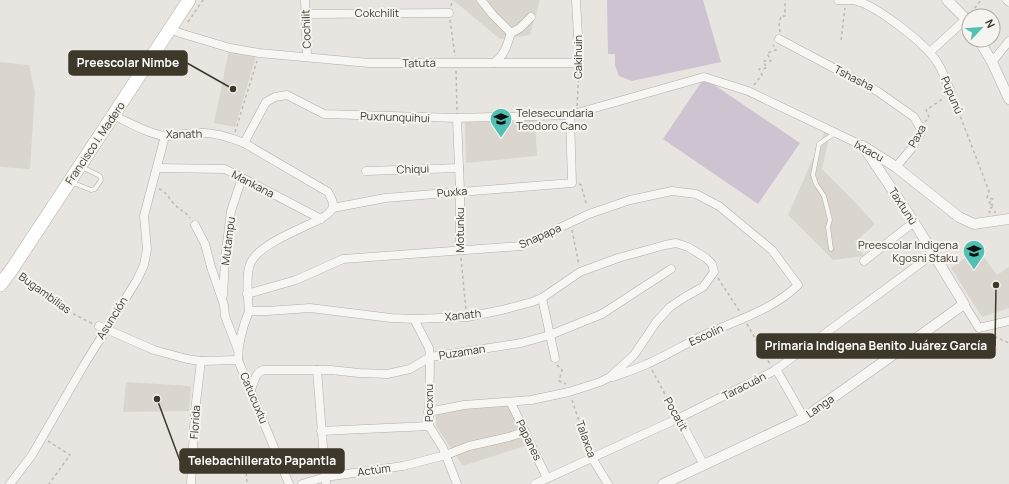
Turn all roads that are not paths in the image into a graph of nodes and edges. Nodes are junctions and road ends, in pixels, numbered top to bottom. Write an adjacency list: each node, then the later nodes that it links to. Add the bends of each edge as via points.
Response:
1 (189, 0): 12 (main road, Francisco I. Madero)
2 (305, 0): 8 (street, Cochilit)
3 (481, 0): 13 (street)
4 (576, 0): 14 (street, Cakihuin)
5 (848, 0): 18 (street, Pupunú, via 880,12)
6 (947, 0): 9 (street)
7 (449, 13): 8 (street, Cokchilit)
8 (306, 14): 19 (street, Cochilit)
9 (961, 15)
10 (530, 17): 13 (street)
11 (961, 26): 18 (street)
12 (175, 31): 19 (street, Tatuta, via 230,48); 25 (main road, Francisco I. Madero)
13 (511, 33): 21 (street, via 505,52)
14 (578, 36)
15 (779, 39): 28 (street, Tshasha, via 877,91 914,117)
16 (1009, 41): 20 (street)
17 (984, 48): 20 (street)
18 (930, 52): 23 (street, Pupunú, via 938,63)
19 (307, 58): 21 (street, Tatuta, via 369,63)
20 (992, 62): 24 (street)
21 (494, 63): 22 (street, Tatuta)
22 (579, 63)
23 (951, 93)
24 (1009, 99)
25 (113, 115): 30 (street, Xanath); 33 (main road, Francisco I. Madero)
26 (573, 115): 27 (street, Puxnunquihui); 29 (street, Ixtacu, via 704,77 748,91); 40 (street, Puxka, via 572,183)
27 (457, 118): 31 (street, Puxnunquihui, via 324,114 287,95 266,102); 36 (street, Motunku)
28 (921, 127): 34 (street, Paxa, via 922,131 917,140)
29 (835, 133): 32 (street, Ixtacu); 46 (lane, via 819,144 814,175 816,184 824,196 830,220 828,227)
30 (165, 136): 31 (street, Xanath, via 198,132); 35 (street, Asunción)
31 (244, 143): 41 (street, Xanath, via 328,192 333,200)
32 (863, 146): 34 (street, Ixtacu); 44 (street, Taxtunú)
33 (79, 166): 39 (main road, Francisco I. Madero); 39 (lane, via 100,176 101,180 95,189 91,190)
34 (896, 167): 43 (street, Ixtacu, via 959,217 974,224)
35 (156, 168): 38 (street, Mankana, via 225,169); 60 (street, Asunción, via 144,216 147,249 144,265 137,280)
36 (459, 168): 37 (street, Chiqui); 40 (street, Motunku)
37 (366, 171)
38 (242, 178): 42 (street, Mankana); 56 (street, Mutampu, via 231,211)
39 (69, 181): 51 (main road, Francisco I. Madero)
40 (460, 191): 41 (street, Puxka, via 385,198); 47 (street, Motunku)
41 (333, 208): 42 (street)
42 (320, 219): 53 (street, via 273,242 257,254 250,263)
43 (1009, 219)
44 (914, 222): 48 (street, Taxtunú); 49 (street)
45 (195, 225): 56 (street, Mutampu, via 205,244)
46 (831, 249)
47 (460, 250): 52 (street, Snapapa, via 521,246 590,214 630,200 672,191 696,194 719,206 772,250); 53 (street, Snapapa, via 343,259 296,280)
48 (933, 254): 55 (street, Taxtunú); 67 (street, Taracuán)
49 (864, 261)
50 (671, 269): 61 (street, Puzaman, via 602,314)
51 (4, 277)
52 (798, 285): 69 (street, Escolín, via 788,295 756,314 700,337 648,363)
53 (247, 294): 57 (street)
54 (542, 298): 58 (street, Xanath, via 467,317); 61 (street); 69 (street, Xanath, via 580,272 665,245 676,243 688,247 712,264 714,272 704,287 670,307 634,355)
55 (964, 304): 59 (street, Taxtunú, via 979,328); 74 (street, Langa)
56 (224, 305): 62 (street, Mutampu, via 225,316)
57 (249, 311): 58 (street, Xanath, via 310,308); 62 (street, Catucuxtu)
58 (414, 319): 63 (street, Pocxnu, via 429,348)
59 (1009, 320)
60 (102, 327): 66 (street, via 154,350); 83 (street, Asunción, via 32,454)
61 (550, 335): 63 (street, Puzaman, via 521,343); 64 (street)
62 (238, 351): 65 (street, Catucuxtu)
63 (430, 357): 68 (street, Puzaman, via 410,369 387,374); 72 (street, Pocxnu)
64 (555, 358)
65 (238, 360): 66 (street); 70 (street, Catucuxtu)
66 (201, 361): 84 (street, Florida)
67 (776, 369): 73 (street, Taracuán); 74 (street)
68 (317, 370): 70 (street, Puzaman, via 263,370 255,376); 76 (street)
69 (610, 377): 71 (street, Xanath, via 566,393)
70 (251, 390): 85 (street, Catucuxtu)
71 (511, 403): 72 (street, Xanath, via 464,405); 77 (street, Papanes)
72 (428, 412): 75 (street, Pocxnu)
73 (679, 418): 79 (street, Taracuán); 80 (street, Pocatit)
74 (804, 418): 80 (street, Langa)
75 (429, 426): 76 (street); 78 (street, Pocxnu)
76 (321, 431): 82 (street)
77 (524, 432): 78 (street, via 469,446); 81 (street, Papanes)
78 (446, 455): 82 (street, Actúm, via 404,466); 87 (street, Pocxnu)
79 (592, 458): 81 (street, Taracuán); 89 (street, Talaxca)
80 (704, 465): 90 (street, Langa)
81 (547, 478): 88 (street, Taracuán)
82 (325, 480): 86 (street, Actúm)
83 (10, 484)
84 (191, 484)
85 (289, 484)
86 (302, 484)
87 (457, 484)
88 (535, 484)
89 (608, 484)
90 (663, 484)

